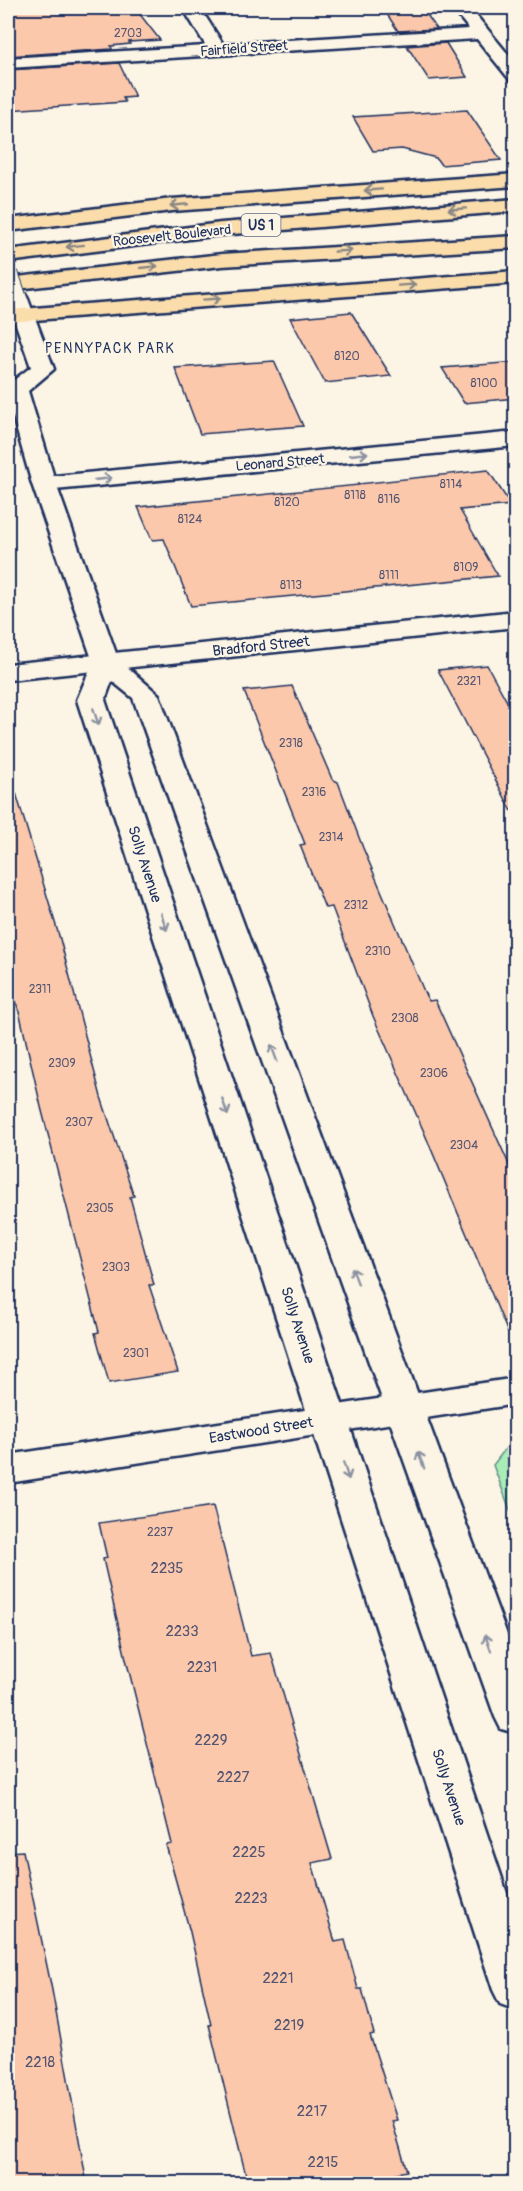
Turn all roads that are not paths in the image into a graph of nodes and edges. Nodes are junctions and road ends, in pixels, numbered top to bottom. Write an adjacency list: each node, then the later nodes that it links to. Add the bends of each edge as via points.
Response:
1 (191, 8): 4 (street)
2 (461, 8): 3 (street)
3 (481, 34): 4 (street, Fairfield Street); 6 (street)
4 (217, 50): 5 (street, Fairfield Street)
5 (8, 63)
6 (516, 76)
7 (516, 180): 9 (highway, Roosevelt Boulevard / US 1, one-way to 9, via 179,204)
8 (516, 205): 11 (highway, Roosevelt Boulevard / US 1, one-way to 11, via 233,228)
9 (8, 225)
10 (516, 242): 14 (highway, Roosevelt Boulevard / US 1, one-way to 10, via 222,260)
11 (8, 256)
12 (8, 273): 14 (street, bridge)
13 (516, 277): 14 (highway, one-way to 13)
14 (14, 303): 15 (street, via 43,369)
15 (12, 387): 17 (street)
16 (516, 439): 17 (street, Leonard Street, one-way to 16)
17 (44, 484): 19 (street)
18 (516, 619): 19 (street, Bradford Street)
19 (106, 662): 20 (street, Bradford Street); 22 (street, one-way to 19, via 144,694); 23 (street, Solly Avenue, one-way to 23, via 91,700)
20 (8, 672)
21 (516, 1391): 22 (street, Eastwood Street)
22 (402, 1408): 23 (street, Eastwood Street); 25 (street, one-way to 22)
23 (329, 1420): 24 (street, Eastwood Street); 26 (street, Solly Avenue, one-way to 26)
24 (8, 1469)
25 (516, 1717)
26 (516, 1990)

